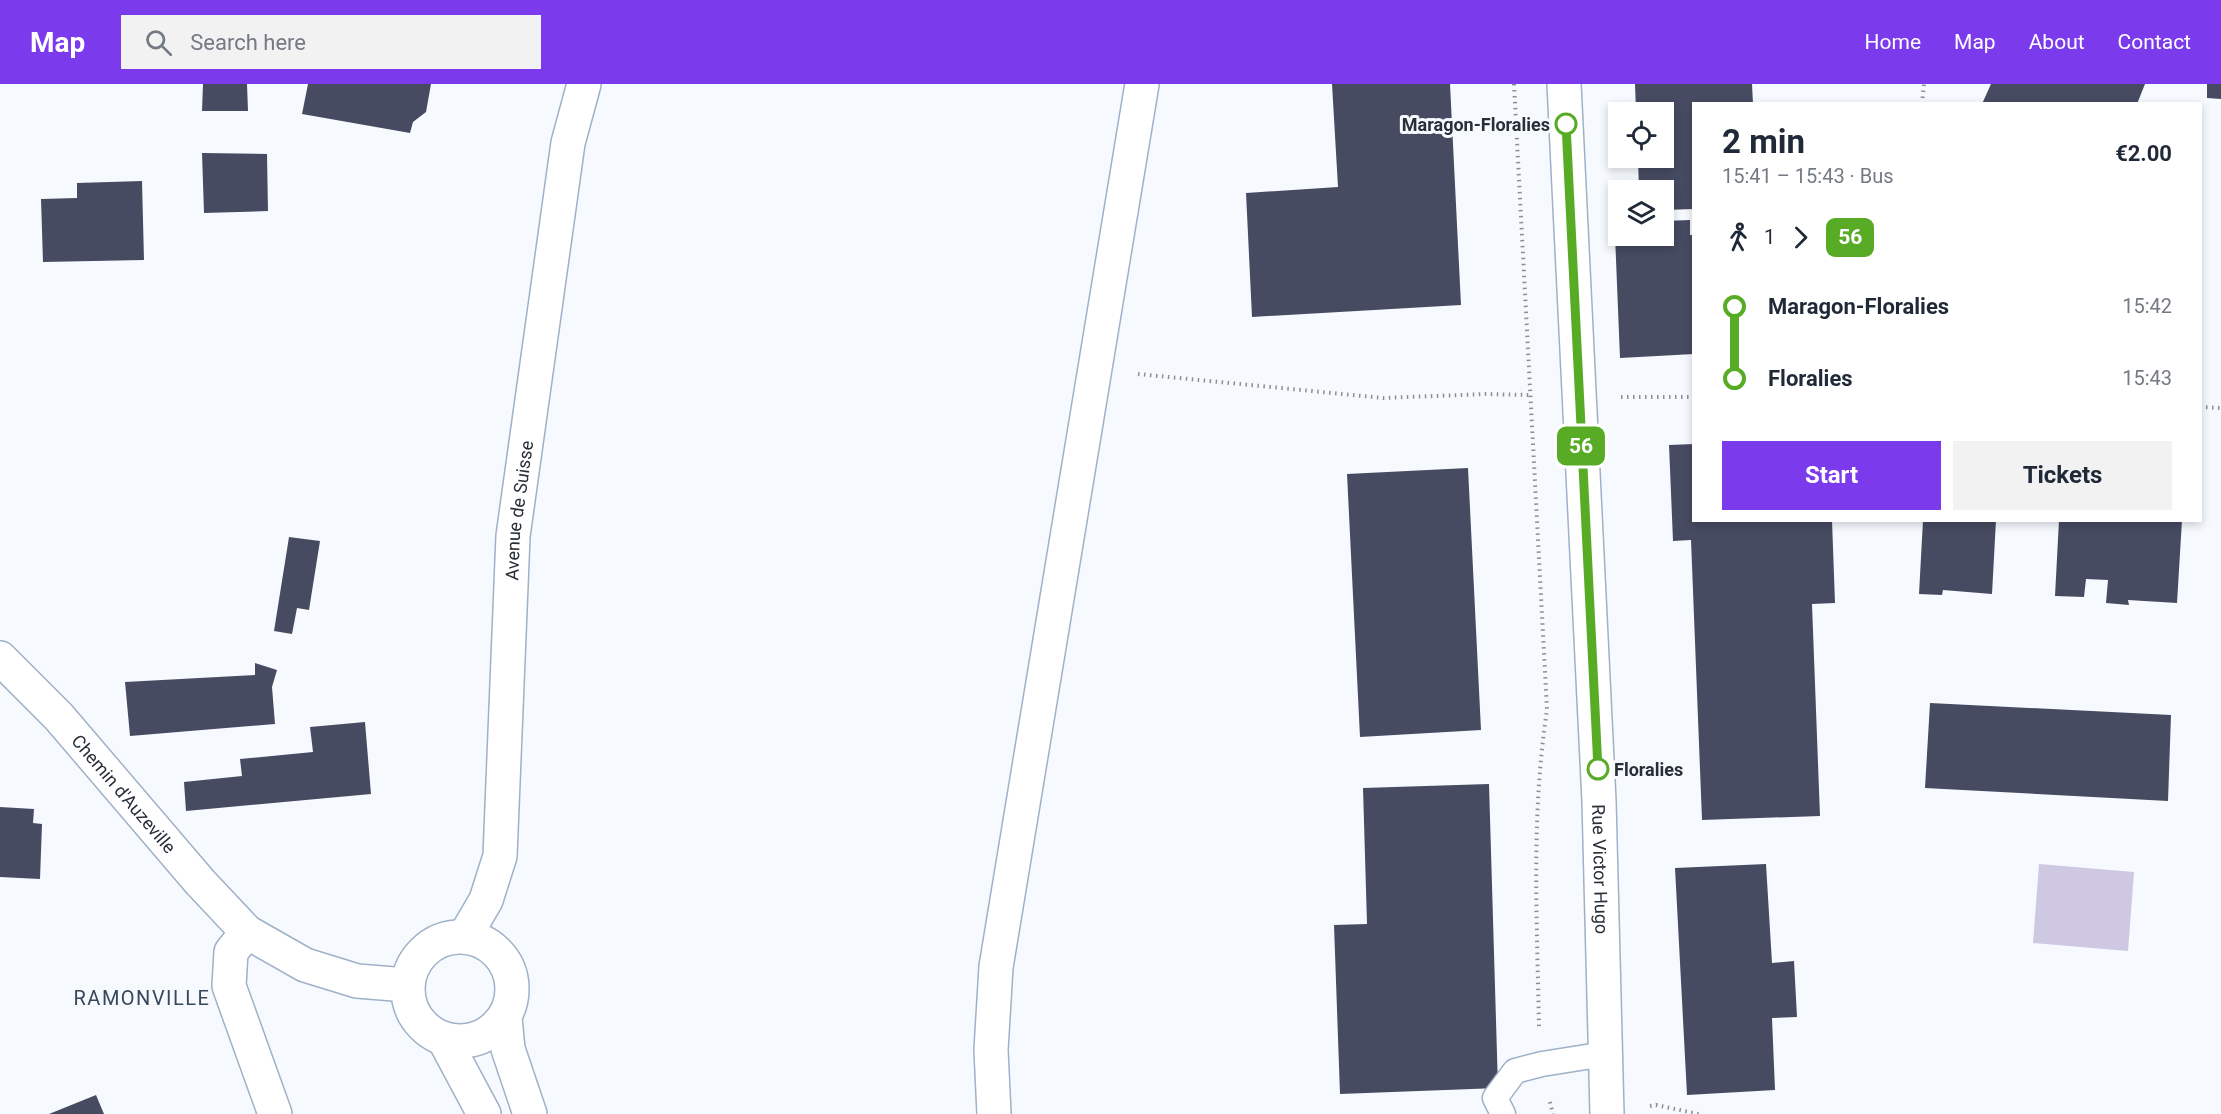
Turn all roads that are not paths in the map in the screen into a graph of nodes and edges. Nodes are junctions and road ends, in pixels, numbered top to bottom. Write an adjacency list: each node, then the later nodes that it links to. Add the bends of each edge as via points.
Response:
1 (584, 84): 6 (street, Avenue de Suisse, via 568,143 513,536 500,856 486,900)
2 (1142, 84): 14 (street, via 996,967)
3 (1564, 84): 10 (street, Rue Victor Hugo, via 1599,801)
4 (0, 658): 5 (street, Chemin d'Auzeville, via 59,717 192,874)
5 (247, 932): 7 (street, Chemin d'Auzeville, via 304,965 357,981); 11 (street, via 231,952 229,986)
6 (465, 936): 7 (street, via 448,938 420,954); 8 (street, via 486,943 502,957 512,977 512,998)
7 (407, 985): 9 (street, via 410,1009 424,1029)
8 (505, 1018): 9 (street, via 479,1039); 13 (street, via 508,1049)
9 (445, 1041): 12 (street)
10 (1605, 1054): 15 (lane, via 1515,1071 1495,1098); 16 (street, Rue Victor Hugo)
11 (275, 1114)
12 (484, 1114)
13 (530, 1114)
14 (994, 1114)
15 (1503, 1114)
16 (1607, 1114)

